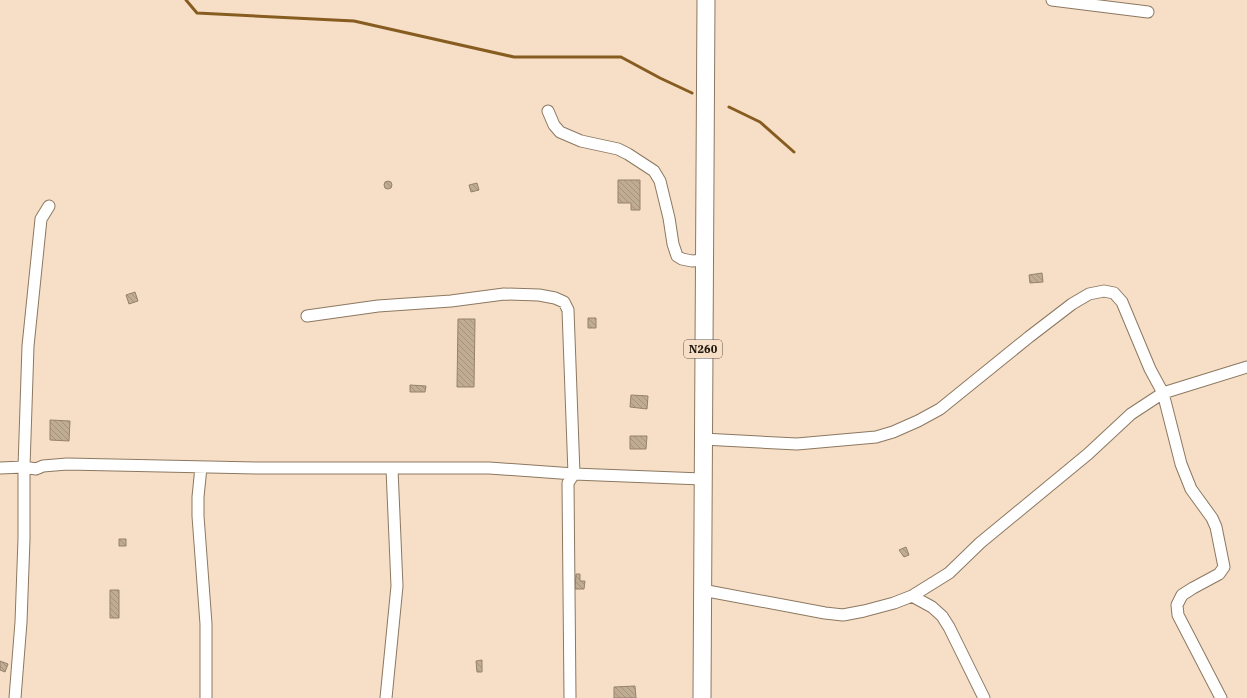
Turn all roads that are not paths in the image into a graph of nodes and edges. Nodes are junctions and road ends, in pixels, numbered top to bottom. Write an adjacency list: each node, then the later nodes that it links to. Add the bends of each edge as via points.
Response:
1 (706, 0): 6 (main road, N260)
2 (1052, 0): 3 (street)
3 (1148, 12)
4 (548, 111): 6 (street, via 560,132 581,142 618,149 654,171 660,181 677,256 682,260)
5 (50, 206): 11 (street, via 41,219 29,339)
6 (704, 260): 10 (main road, N260)
7 (307, 316): 15 (street, via 378,306 504,294 539,295 564,302 568,310)
8 (1247, 367): 9 (street)
9 (1163, 393): 10 (street, via 1122,302 1114,293 1104,291 1089,294 1072,304 940,409 893,432 876,437 797,444); 18 (street, via 1131,414 949,573); 25 (street, via 1181,464 1191,489 1216,527 1223,560 1224,567 1219,574 1182,595 1177,604 1178,615)
10 (703, 439): 16 (main road, N260)
11 (24, 467): 12 (street, via 36,469 67,464); 13 (street); 19 (street, via 21,622)
12 (201, 467): 14 (street); 20 (street, via 198,504 206,624)
13 (0, 468)
14 (392, 469): 15 (street, via 490,468); 21 (street, via 397,586)
15 (574, 474): 16 (street); 22 (street, via 568,483)
16 (702, 479): 17 (main road, N260)
17 (702, 590): 18 (street, via 825,614 843,615); 23 (main road, N260)
18 (912, 596): 24 (street, via 942,616)
19 (14, 698)
20 (206, 698)
21 (386, 698)
22 (570, 698)
23 (702, 698)
24 (984, 698)
25 (1221, 698)

